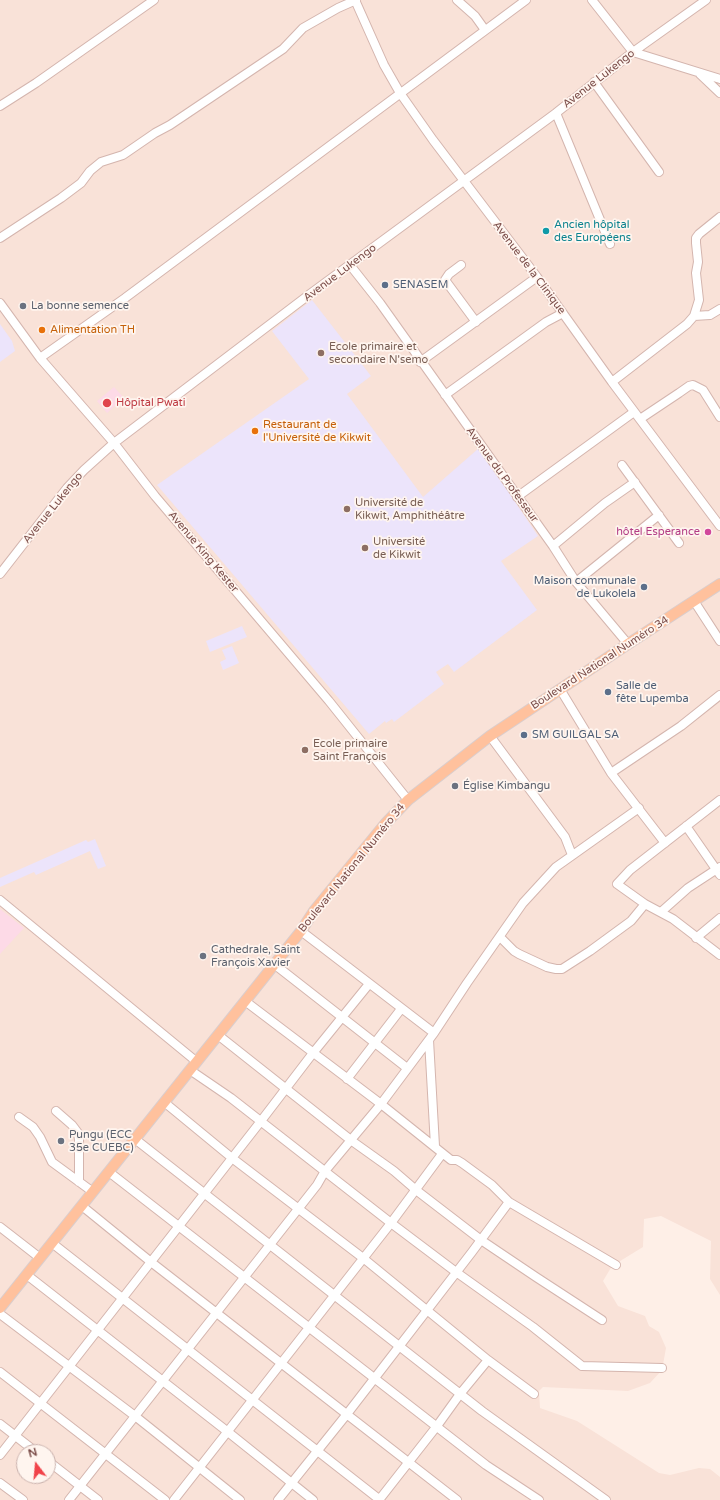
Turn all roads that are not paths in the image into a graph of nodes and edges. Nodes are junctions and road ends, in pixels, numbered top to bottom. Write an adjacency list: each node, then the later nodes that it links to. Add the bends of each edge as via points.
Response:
1 (154, 0): 14 (street)
2 (355, 0): 12 (street, Avenue de la Clinique, via 384,65); 19 (street, via 303,28 283,49 123,155 101,162 81,183)
3 (457, 0): 7 (street, via 475,16)
4 (526, 0): 7 (street)
5 (592, 0): 8 (street)
6 (706, 0): 8 (street, Avenue Lukengo)
7 (485, 30): 12 (street)
8 (633, 52): 9 (street); 11 (street, Avenue Lukengo)
9 (698, 72): 10 (street); 13 (street)
10 (720, 79)
11 (594, 82): 15 (street, Avenue Lukengo); 16 (street)
12 (400, 93): 17 (street, Avenue de la Clinique); 29 (street, via 125,298)
13 (720, 93)
14 (0, 106)
15 (556, 113): 17 (street, Avenue Lukengo); 20 (street)
16 (659, 172)
17 (464, 181): 21 (street, Avenue Lukengo); 23 (street, Avenue de la Clinique)
18 (720, 218): 27 (street, via 696,238 699,300)
19 (0, 238)
20 (610, 244)
21 (350, 265): 30 (street, Avenue du Professeur, via 380,303); 36 (street, Avenue Lukengo)
22 (461, 266): 28 (street, via 445,280)
23 (537, 277): 26 (street, Avenue de la Clinique); 28 (street)
24 (0, 304): 29 (street, Avenue King Kester)
25 (720, 309): 27 (street, via 710,315)
26 (563, 313): 31 (street, Avenue de la Clinique); 32 (street, via 546,322)
27 (694, 316): 31 (street)
28 (476, 322): 30 (street)
29 (40, 358): 36 (street, Avenue King Kester)
30 (420, 362): 32 (street, Avenue du Professeur)
31 (612, 382): 33 (street, Avenue de la Clinique)
32 (445, 395): 39 (street, Avenue du Professeur)
33 (634, 412): 35 (street, Avenue de la Clinique); 39 (street)
34 (720, 417): 35 (street, via 702,390 693,385)
35 (640, 420): 41 (street, Avenue de la Clinique)
36 (114, 443): 44 (street, Avenue Lukengo, via 67,488); 54 (street, Avenue King Kester, via 155,496 329,701)
37 (622, 465): 38 (street)
38 (635, 482): 40 (street); 43 (street)
39 (517, 497): 43 (street, Avenue du Professeur)
40 (659, 515): 42 (street); 45 (street)
41 (720, 526)
42 (679, 543)
43 (553, 546): 45 (street, Avenue du Professeur)
44 (0, 574)
45 (576, 582): 49 (street, Avenue du Professeur)
46 (720, 584): 47 (main road, Boulevard National Numéro 34)
47 (694, 602): 48 (street); 49 (main road, Boulevard National Numéro 34)
48 (720, 640)
49 (628, 644): 50 (main road, Boulevard National Numéro 34)
50 (560, 689): 52 (main road, Boulevard National Numéro 34); 53 (street)
51 (720, 695): 53 (street)
52 (490, 736): 54 (main road, Boulevard National Numéro 34); 59 (street, via 565,837)
53 (611, 773): 56 (street)
54 (408, 800): 65 (main road, Boulevard National Numéro 34, via 385,824 314,911)
55 (720, 800): 57 (street)
56 (639, 808): 58 (street); 59 (street)
57 (686, 826): 58 (street); 60 (street)
58 (665, 843): 62 (street, via 630,870 617,884)
59 (572, 855): 66 (street, via 556,867 523,903)
60 (719, 871): 63 (street, via 688,888)
61 (0, 900): 78 (street)
62 (645, 904): 63 (street); 66 (street, via 631,921 562,969 547,967 519,954)
63 (661, 912): 67 (street)
64 (720, 918): 67 (street)
65 (301, 931): 69 (main road, Boulevard National Numéro 34); 70 (street)
66 (500, 937): 75 (street)
67 (696, 938): 68 (street)
68 (720, 955)
69 (274, 964): 71 (main road, Boulevard National Numéro 34); 73 (street)
70 (370, 984): 72 (street); 73 (street)
71 (245, 1002): 74 (main road, Boulevard National Numéro 34); 77 (street)
72 (401, 1009): 75 (street); 76 (street)
73 (342, 1016): 76 (street); 77 (street)
74 (218, 1035): 78 (main road, Boulevard National Numéro 34); 81 (street)
75 (432, 1037): 79 (street); 89 (street)
76 (375, 1042): 79 (street); 80 (street)
77 (313, 1053): 80 (street); 81 (street)
78 (194, 1066): 82 (main road, Boulevard National Numéro 34); 86 (street)
79 (407, 1068): 83 (street)
80 (347, 1079): 83 (street)
81 (286, 1088): 86 (street); 88 (street)
82 (164, 1102): 87 (main road, Boulevard National Numéro 34); 91 (street)
83 (381, 1104): 88 (street); 89 (street)
84 (56, 1111): 94 (street, via 78,1133)
85 (20, 1117): 94 (street, via 33,1127 52,1162)
86 (261, 1121): 91 (street); 92 (street)
87 (135, 1139): 93 (main road, Boulevard National Numéro 34); 97 (street)
88 (352, 1141): 92 (street); 95 (street)
89 (435, 1146): 90 (street)
90 (442, 1154): 95 (street); 98 (street, via 468,1167)
91 (232, 1158): 97 (street); 100 (street)
92 (325, 1171): 100 (street); 101 (street)
93 (109, 1172): 96 (main road, Boulevard National Numéro 34); 102 (street)
94 (79, 1182): 96 (street)
95 (416, 1190): 101 (street); 104 (street)
96 (93, 1192): 99 (main road, Boulevard National Numéro 34)
97 (205, 1194): 102 (street); 106 (street)
98 (509, 1202): 104 (street); 110 (street)
99 (82, 1206): 105 (main road, Boulevard National Numéro 34); 109 (street)
100 (298, 1208): 106 (street); 108 (street)
101 (391, 1223): 108 (street); 111 (street)
102 (179, 1226): 109 (street); 113 (street)
103 (0, 1227): 107 (street)
104 (481, 1240): 111 (street); 120 (street)
105 (52, 1243): 107 (main road, Boulevard National Numéro 34); 115 (street)
106 (270, 1244): 113 (street); 114 (street)
107 (40, 1258): 112 (main road, Boulevard National Numéro 34)
108 (363, 1258): 114 (street); 117 (street)
109 (151, 1262): 115 (street); 118 (street)
110 (616, 1265)
111 (456, 1272): 117 (street); 128 (street, via 582,1366)
112 (27, 1275): 116 (main road, Boulevard National Numéro 34); 122 (street)
113 (244, 1277): 118 (street); 121 (street)
114 (335, 1295): 121 (street); 123 (street)
115 (122, 1298): 122 (street); 124 (street)
116 (0, 1308)
117 (427, 1310): 123 (street); 125 (street)
118 (216, 1312): 124 (street); 126 (street)
119 (0, 1314): 127 (street)
120 (602, 1320)
121 (309, 1328): 126 (street); 130 (street)
122 (96, 1330): 127 (street); 131 (street)
123 (400, 1346): 130 (street); 132 (street)
124 (187, 1349): 131 (street); 134 (street)
125 (488, 1360): 132 (street); 133 (street)
126 (281, 1363): 134 (street); 136 (street)
127 (69, 1366): 135 (street); 137 (street)
128 (662, 1368)
129 (0, 1372): 135 (street)
130 (374, 1379): 136 (street); 139 (street)
131 (162, 1381): 137 (street); 140 (street)
132 (460, 1394): 139 (street); 163 (street)
133 (534, 1394)
134 (252, 1400): 140 (street); 143 (street)
135 (41, 1404): 141 (street); 144 (street)
136 (347, 1414): 143 (street); 146 (street)
137 (135, 1416): 144 (street); 148 (street)
138 (0, 1424): 141 (street)
139 (437, 1426): 146 (street); 162 (street)
140 (228, 1432): 148 (street); 150 (street)
141 (16, 1436): 142 (street); 145 (street)
142 (26, 1444)
143 (318, 1451): 150 (street); 160 (street)
144 (106, 1454): 151 (street); 155 (street)
145 (0, 1455)
146 (409, 1462): 160 (street); 161 (street)
147 (56, 1467): 151 (street)
148 (200, 1468): 156 (street); 157 (street)
149 (0, 1483): 152 (street)
150 (291, 1483): 158 (street); 159 (street)
151 (80, 1486): 153 (street); 154 (street)
152 (23, 1500)
153 (69, 1500)
154 (98, 1500)
155 (165, 1500)
156 (174, 1500)
157 (240, 1500)
158 (278, 1500)
159 (313, 1500)
160 (380, 1500)
161 (457, 1500)
162 (538, 1500)
163 (606, 1500)

